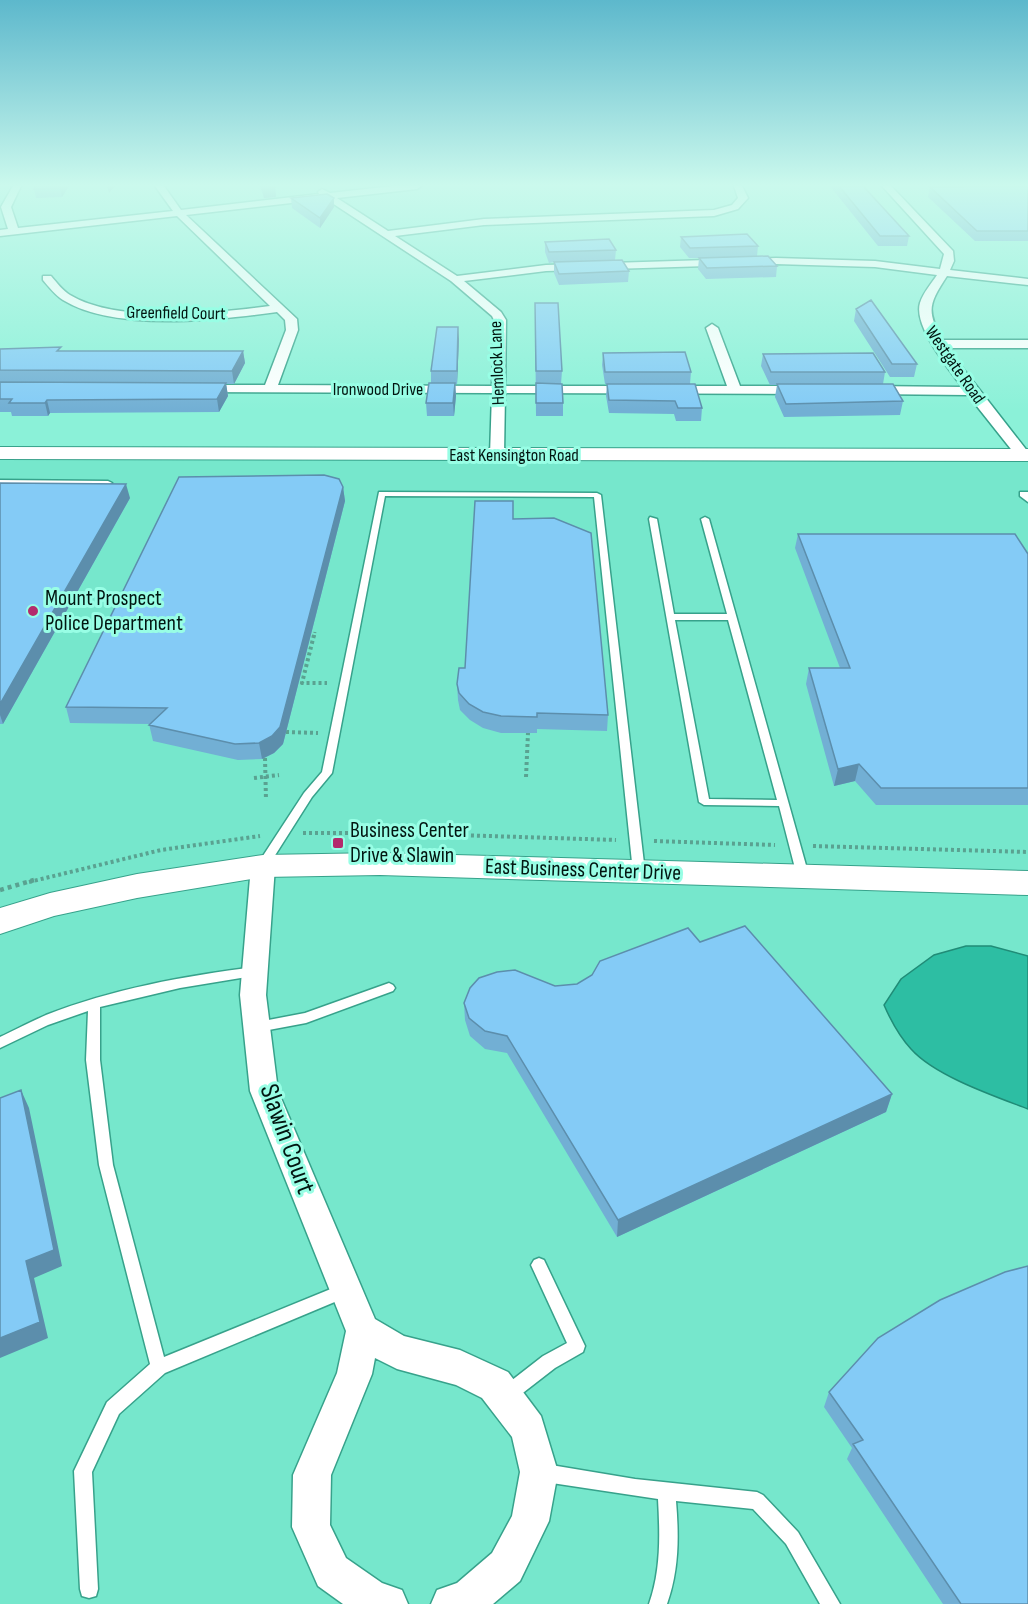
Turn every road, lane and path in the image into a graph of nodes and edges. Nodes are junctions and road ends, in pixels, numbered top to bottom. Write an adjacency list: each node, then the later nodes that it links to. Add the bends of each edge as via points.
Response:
1 (229, 261): 8 (street)
2 (427, 261): 6 (street, Hemlock Lane)
3 (948, 261): 4 (street)
4 (943, 272): 6 (street, via 874,264 776,261 546,268); 7 (street); 10 (street, Westgate Road, via 923,308 926,327)
5 (47, 278): 8 (street, Greenfield Court, via 63,295 78,303 128,313 196,316)
6 (455, 279): 14 (street, Hemlock Lane, via 489,305 500,320)
7 (1028, 282)
8 (278, 308): 13 (street, via 291,319 292,330)
9 (712, 328): 15 (street)
10 (939, 344): 11 (street); 18 (street, Westgate Road)
11 (1028, 344)
12 (188, 389): 13 (street, Ironwood Drive)
13 (270, 389): 14 (street, Ironwood Drive)
14 (500, 390): 15 (street, Ironwood Drive); 20 (street, Hemlock Lane)
15 (735, 390): 16 (street, Ironwood Drive)
16 (818, 390)
17 (853, 390): 18 (street)
18 (971, 391): 21 (street, Westgate Road)
19 (0, 453): 20 (main road, East Kensington Road)
20 (497, 455): 21 (main road, East Kensington Road)
21 (1026, 455)
22 (0, 483): 23 (lane)
23 (108, 483)
24 (1028, 494): 25 (lane, via 1023,494)
25 (1028, 500)
26 (653, 519): 29 (lane)
27 (705, 519): 28 (lane)
28 (732, 617): 29 (lane); 41 (lane)
29 (671, 618): 41 (lane, via 704,802)
30 (315, 632): 31 (path, via 302,683)
31 (345, 683): 34 (lane); 43 (lane, via 382,494 597,495)
32 (286, 732): 34 (path)
33 (528, 733): 38 (path)
34 (335, 734): 42 (lane, via 327,773 308,795)
35 (265, 758): 37 (path)
36 (279, 776): 37 (path)
37 (266, 777): 39 (path); 40 (path)
38 (526, 777)
39 (254, 778)
40 (266, 800)
41 (783, 803): 44 (lane)
42 (263, 866): 43 (main road, East Business Center Drive, via 380,864); 46 (main road, East Business Center Drive, via 137,886 50,905); 47 (street, Slawin Court)
43 (639, 872): 44 (main road, East Business Center Drive)
44 (803, 876): 45 (main road, East Business Center Drive)
45 (1028, 883)
46 (0, 921)
47 (255, 972): 49 (lane, via 188,980); 50 (street, Slawin Court)
48 (389, 988): 50 (lane, via 306,1018)
49 (94, 1005): 51 (lane, via 57,1016); 55 (lane, via 93,1060 106,1165)
50 (257, 1028): 53 (street, Slawin Court, via 264,1090)
51 (0, 1042)
52 (539, 1265): 56 (lane, via 577,1346)
53 (346, 1290): 54 (street, Slawin Court); 55 (lane)
54 (363, 1331): 56 (street, via 397,1352 460,1368 495,1385); 60 (street, via 354,1374 312,1475 311,1527 332,1572 375,1602)
55 (159, 1367): 59 (lane, via 113,1408 83,1471)
56 (504, 1397): 57 (street, via 528,1429)
57 (539, 1472): 58 (lane); 61 (street, via 530,1521 506,1567 466,1601)
58 (666, 1491): 62 (lane, via 669,1539 664,1590); 63 (lane, via 757,1501 792,1538)
59 (89, 1589)
60 (388, 1604)
61 (451, 1604)
62 (658, 1604)
63 (831, 1604)

